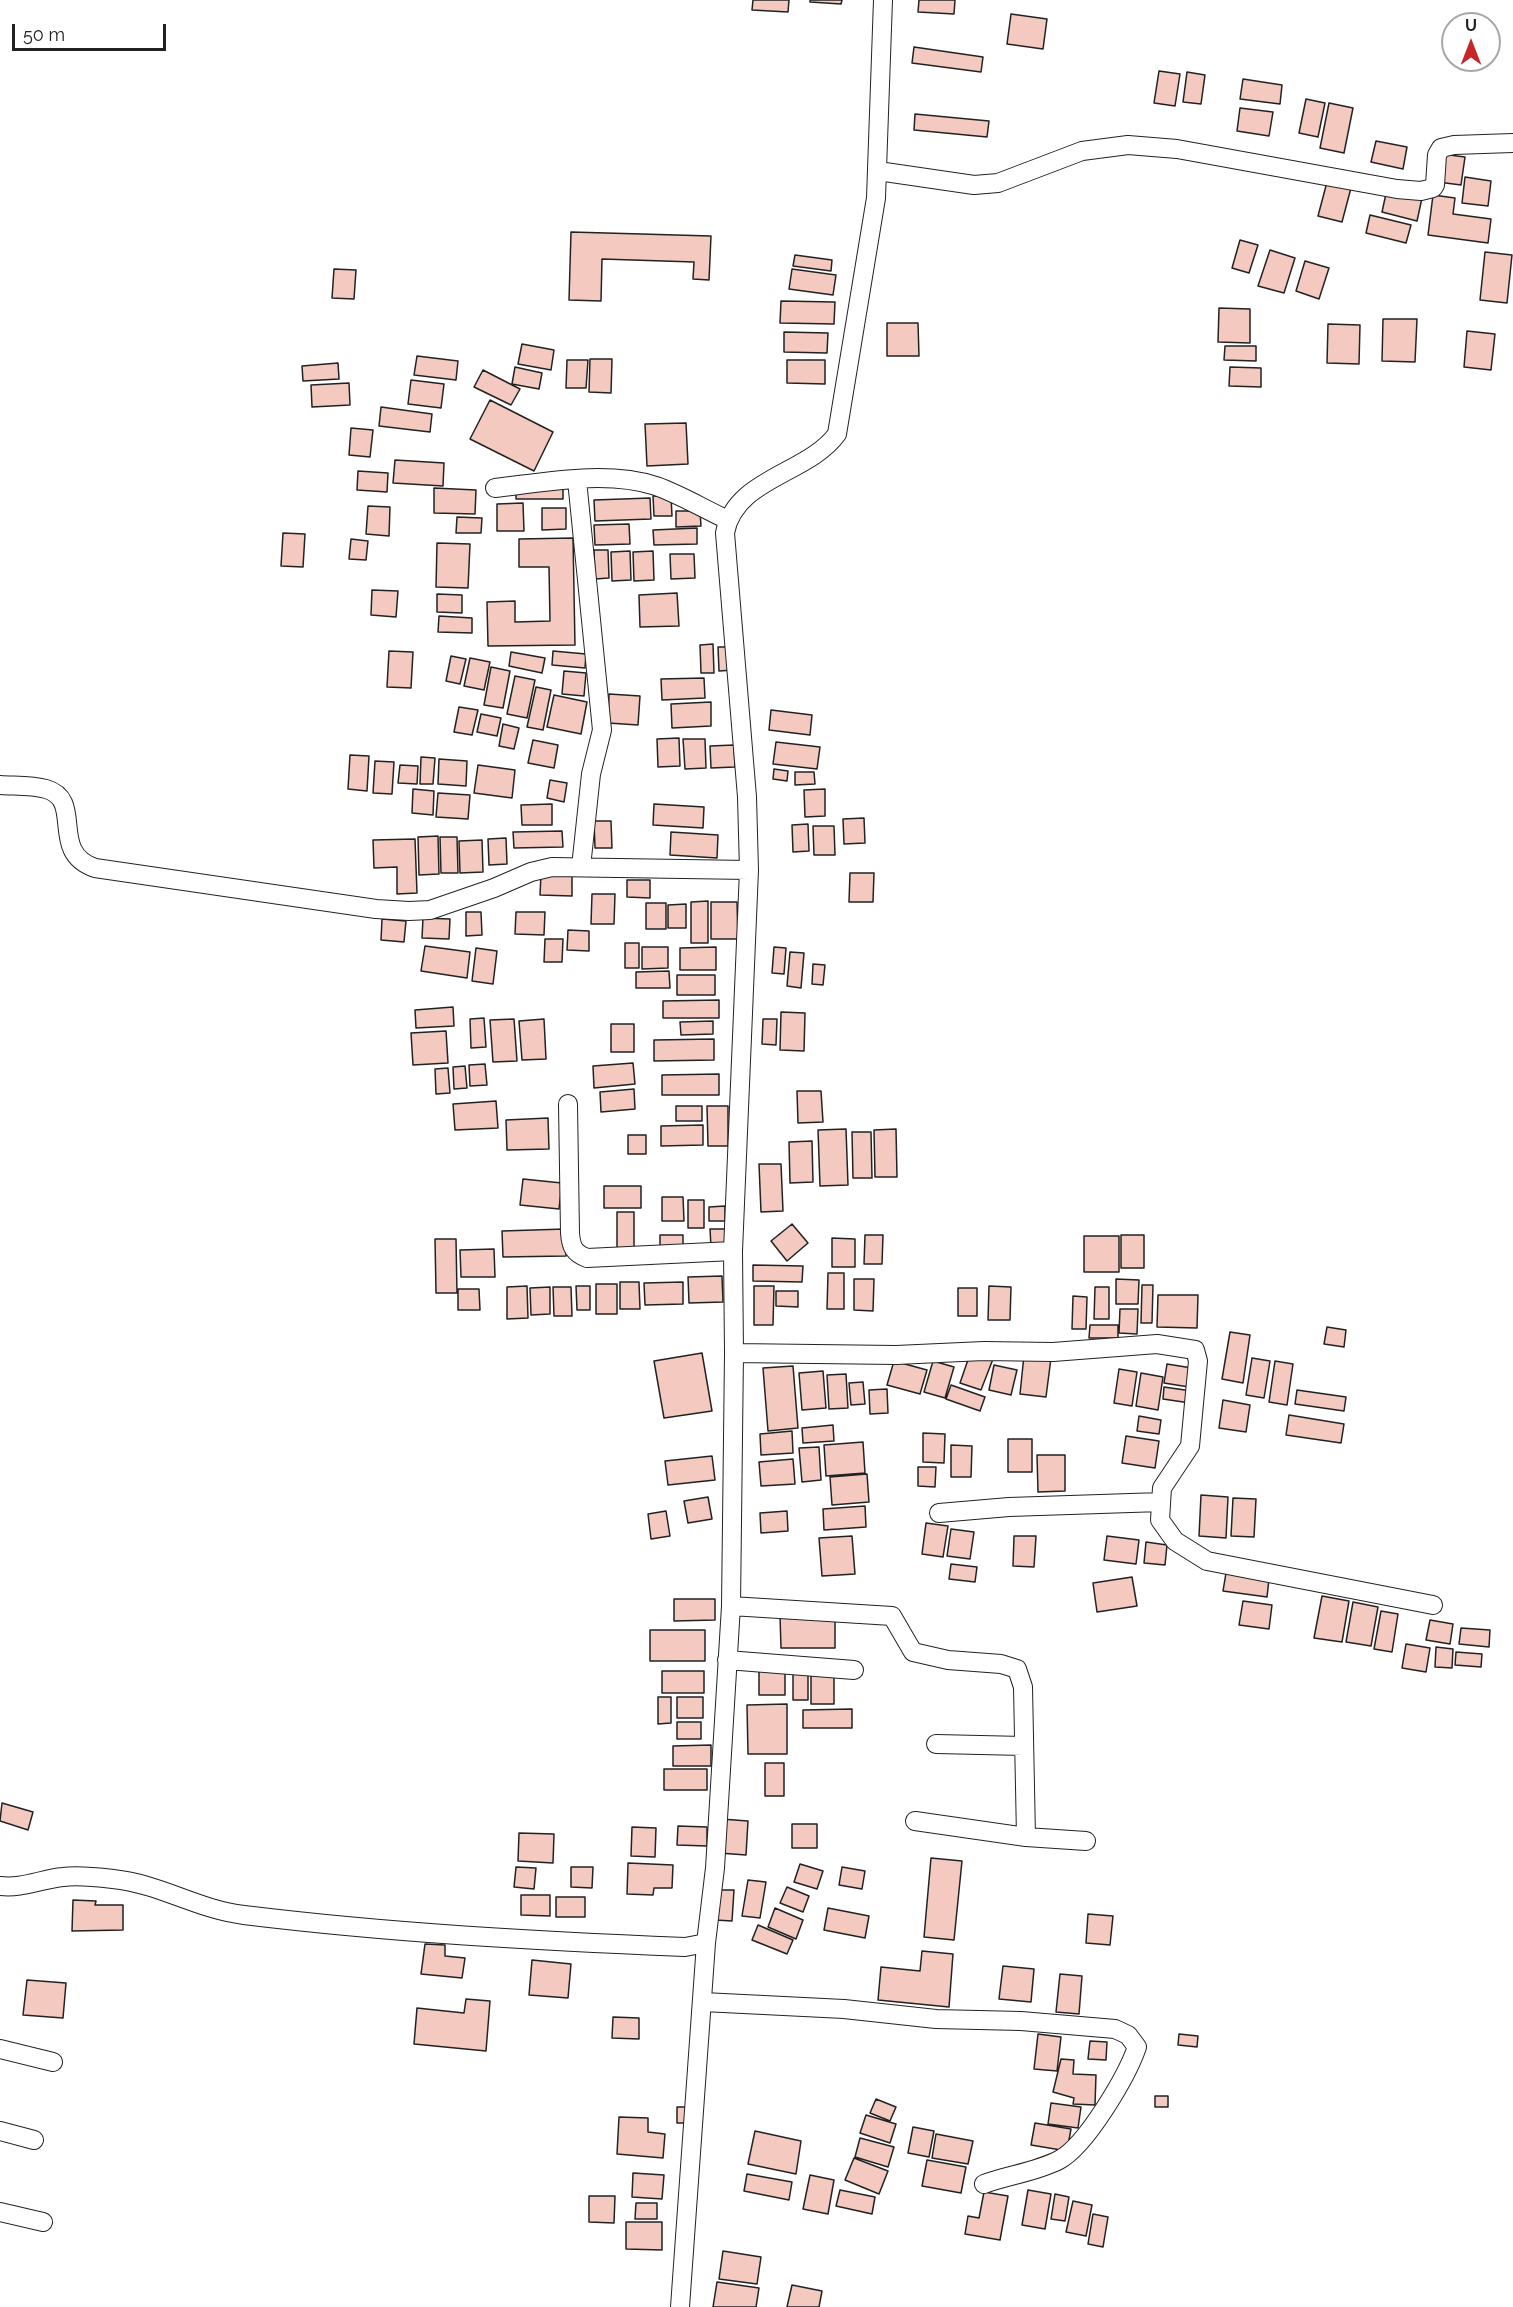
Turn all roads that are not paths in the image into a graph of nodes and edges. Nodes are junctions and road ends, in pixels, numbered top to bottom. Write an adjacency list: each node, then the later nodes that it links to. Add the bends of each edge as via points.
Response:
1 (882, 0): 3 (street)
2 (1513, 143): 3 (street, via 1442,148 1437,155 1435,185 1421,191 1177,149 1128,145 1082,152 998,183 974,185)
3 (878, 171): 6 (street, via 837,434 819,452 741,501)
4 (577, 480): 5 (street); 6 (street, via 643,483); 8 (street, via 602,730 591,774)
5 (495, 488)
6 (728, 520): 9 (street, via 725,533 747,797)
7 (0, 785): 8 (street, via 55,793 64,801 72,852 95,868 364,907 430,910 531,872)
8 (581, 867): 9 (street)
9 (749, 870): 11 (street)
10 (568, 1104): 11 (street, via 570,1233 577,1254 587,1258)
11 (733, 1251): 12 (street)
12 (734, 1353): 13 (street, via 1053,1352 1156,1344 1195,1350 1198,1361 1190,1446 1162,1488); 16 (street)
13 (1161, 1502): 14 (street); 15 (street, via 1160,1520 1175,1541 1207,1561)
14 (939, 1513)
15 (1432, 1605)
16 (731, 1606): 17 (street); 20 (street, via 892,1616 913,1652 1017,1669 1023,1687)
17 (727, 1660): 18 (street); 25 (street, via 715,1868)
18 (854, 1670)
19 (936, 1744): 20 (street)
20 (1024, 1746): 22 (street)
21 (915, 1821): 22 (street)
22 (1026, 1837): 23 (street)
23 (1086, 1841)
24 (0, 1886): 25 (street, via 86,1876 147,1884 207,1908 243,1915 367,1930 673,1947)
25 (706, 1943): 26 (street)
26 (703, 2002): 31 (street, via 844,2008 936,2019 1115,2029 1133,2040 1137,2047 1129,2063 1074,2151 1052,2163); 34 (street)
27 (0, 2049): 28 (street)
28 (53, 2062)
29 (0, 2132): 30 (street)
30 (34, 2140)
31 (984, 2184)
32 (0, 2212): 33 (street)
33 (43, 2223)
34 (680, 2307)

